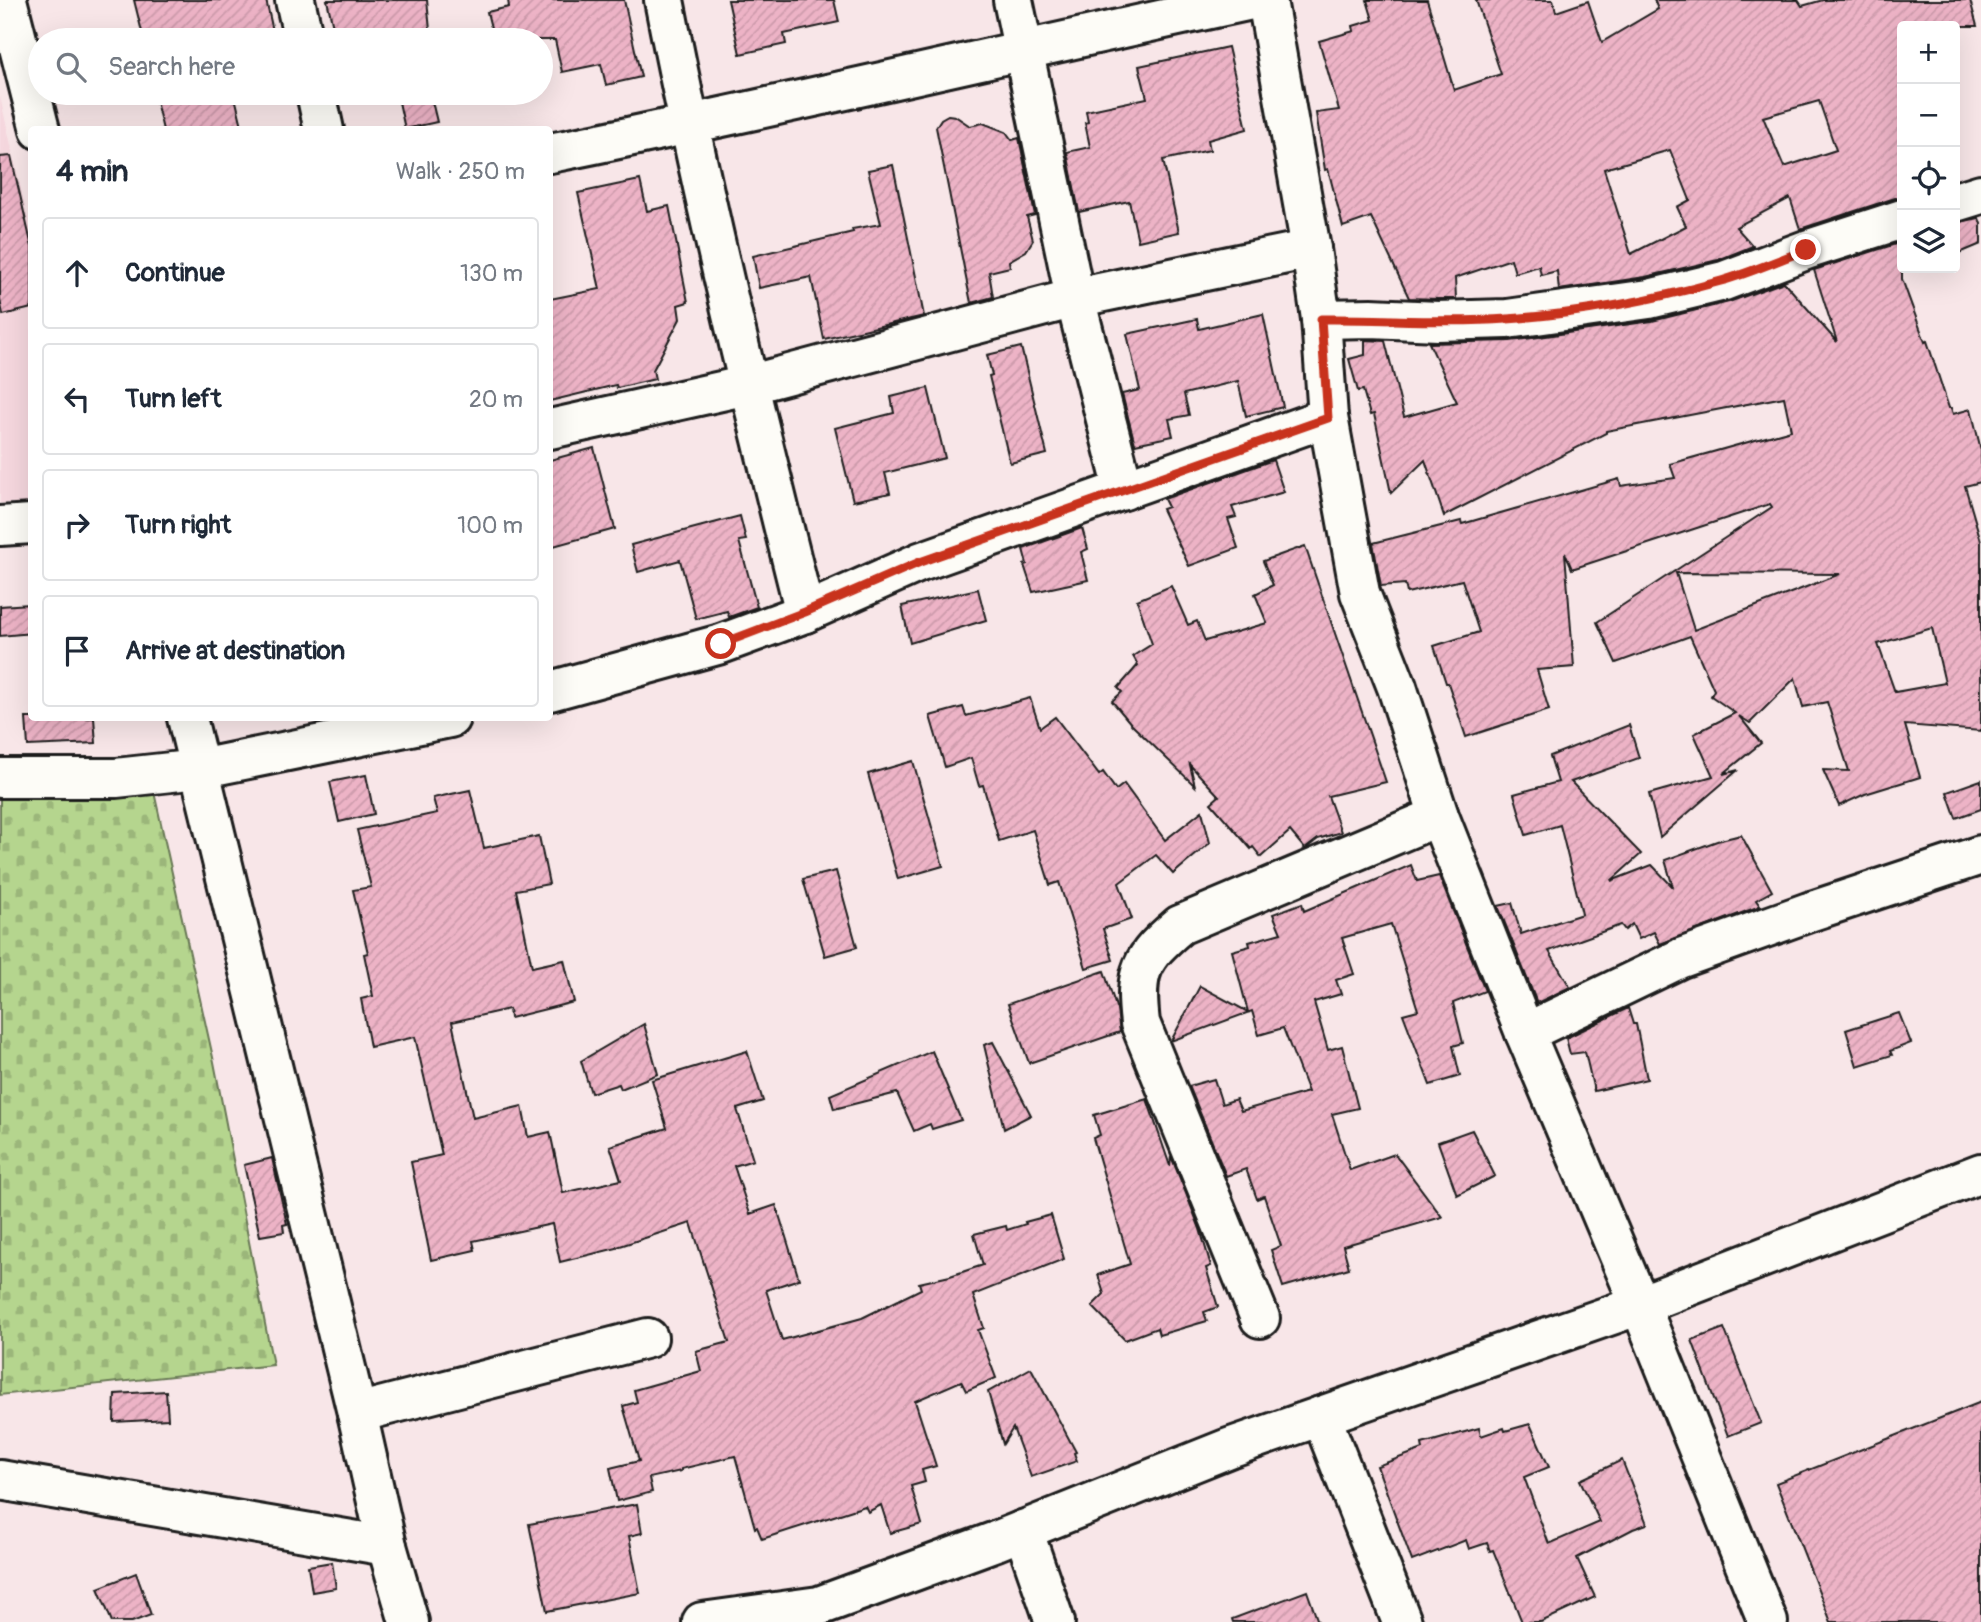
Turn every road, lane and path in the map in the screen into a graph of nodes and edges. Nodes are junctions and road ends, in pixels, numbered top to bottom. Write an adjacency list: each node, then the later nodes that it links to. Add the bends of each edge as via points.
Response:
1 (7, 0): 9 (street)
2 (295, 0): 7 (street)
3 (664, 0): 12 (street)
4 (1013, 0): 8 (street)
5 (1252, 0): 8 (street)
6 (1267, 0): 19 (street)
7 (301, 28)
8 (1024, 49): 12 (street); 20 (street)
9 (28, 83)
10 (34, 105): 13 (street)
11 (319, 105): 14 (street)
12 (688, 125): 15 (street); 22 (street)
13 (39, 126)
14 (323, 126)
15 (553, 152)
16 (1981, 194): 17 (street)
17 (1960, 200)
18 (1897, 221): 21 (street, via 1724,281 1649,299 1507,319)
19 (1311, 249): 20 (street); 21 (street)
20 (1075, 299): 22 (street); 25 (street)
21 (1321, 319): 23 (street)
22 (748, 385): 24 (street); 28 (street)
23 (1328, 418): 25 (street); 34 (street, via 1360,593)
24 (553, 428)
25 (1124, 490): 28 (street, via 920,562)
26 (28, 524): 27 (street)
27 (0, 526)
28 (805, 612): 29 (street, via 721,644)
29 (553, 690)
30 (188, 721): 32 (street)
31 (435, 721): 32 (street)
32 (199, 769): 33 (street, via 116,778); 41 (street)
33 (0, 778)
34 (1440, 816): 36 (street); 39 (street, via 1180,925 1157,944 1140,970 1140,1023)
35 (1979, 863): 36 (street, via 1809,912 1682,958)
36 (1525, 1033): 38 (street)
37 (1981, 1173): 38 (street)
38 (1640, 1305): 42 (street); 50 (street)
39 (1260, 1318)
40 (648, 1338): 41 (street)
41 (357, 1413): 45 (street)
42 (1321, 1416): 44 (street); 49 (street)
43 (0, 1480): 45 (street)
44 (1023, 1530): 46 (street, via 819,1606); 48 (street)
45 (387, 1546): 47 (street)
46 (713, 1621)
47 (409, 1622)
48 (1055, 1622)
49 (1402, 1622)
50 (1768, 1622)

